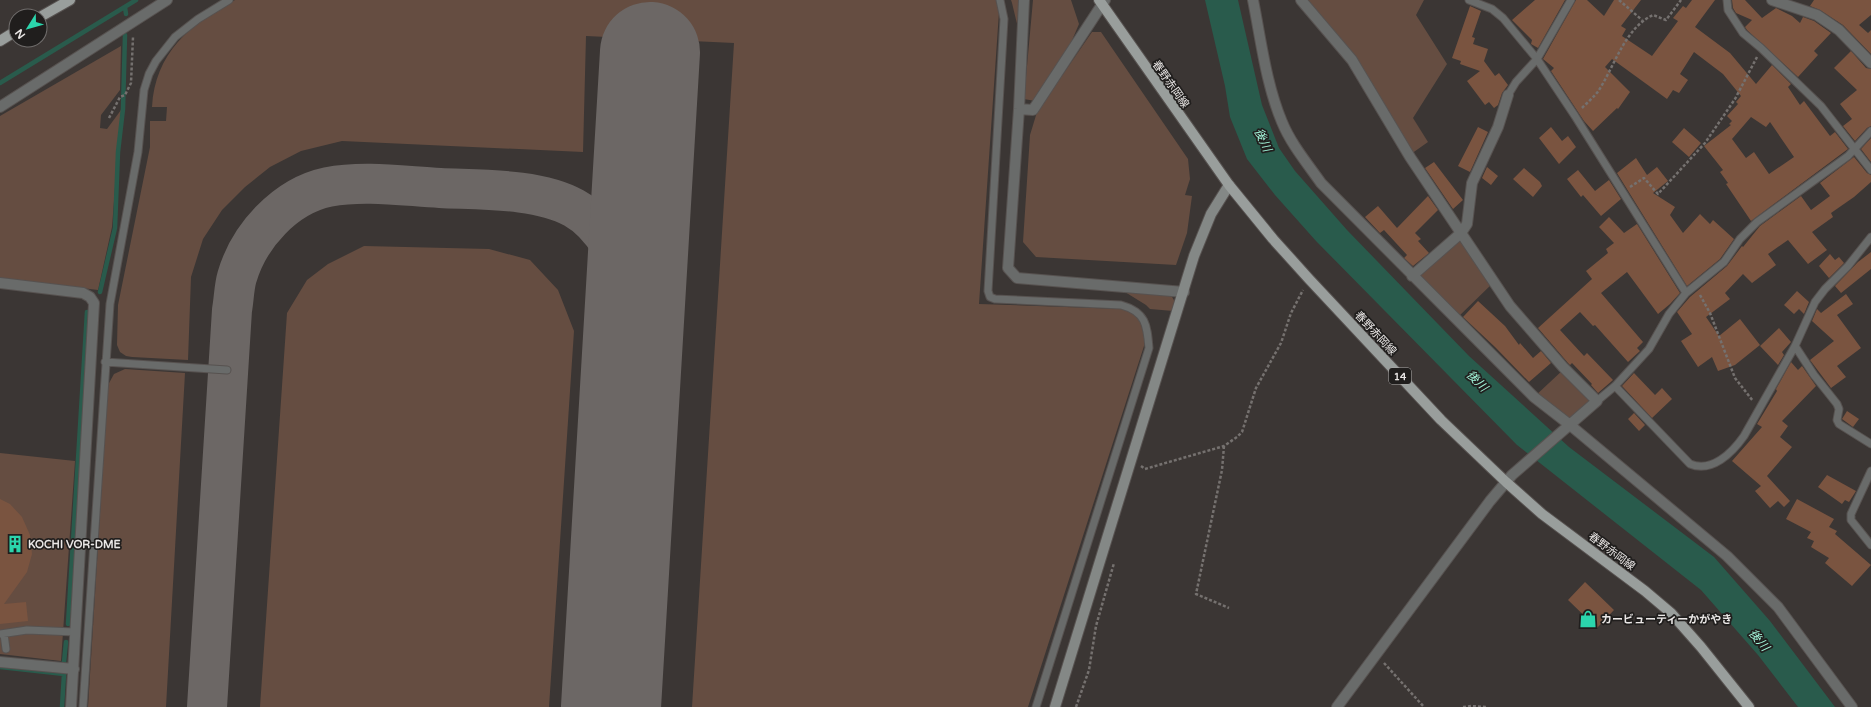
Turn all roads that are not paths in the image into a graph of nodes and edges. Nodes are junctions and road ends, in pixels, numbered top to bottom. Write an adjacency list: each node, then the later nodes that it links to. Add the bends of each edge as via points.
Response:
1 (70, 0): 13 (main road)
2 (167, 0): 17 (street)
3 (230, 0): 30 (lane, via 198,18 175,37 149,74 144,90 138,152 110,304)
4 (1000, 0): 46 (lane, via 1004,19 988,291 990,297 1121,305 1134,309 1143,318 1149,348)
5 (1024, 0): 18 (street)
6 (1253, 0): 25 (street, via 1271,88 1282,122 1296,150 1321,183)
7 (1301, 0): 23 (street, via 1352,60 1410,157)
8 (1469, 0): 14 (lane, via 1492,8)
9 (1571, 0): 14 (lane)
10 (1727, 0): 20 (lane, via 1728,10 1743,33 1821,106)
11 (1772, 0): 15 (street, via 1816,15 1839,30)
12 (1102, 2): 18 (street, via 1033,110); 22 (main road, 春野赤岡線 / 14)
13 (48, 12)
14 (1537, 59): 16 (lane); 28 (lane)
15 (1871, 63)
16 (1508, 95): 23 (street, via 1498,127 1472,183 1467,224)
17 (0, 107)
18 (1019, 109): 27 (street, via 1008,268 1017,278)
19 (1871, 131): 20 (lane)
20 (1854, 147): 21 (lane); 28 (lane, via 1848,156 1757,222 1740,239 1724,262)
21 (1871, 170)
22 (1229, 185): 27 (street, via 1211,214 1194,256); 37 (main road, 春野赤岡線 / 14, via 1309,279 1441,420)
23 (1461, 233): 25 (street); 33 (street, via 1510,306 1563,367)
24 (1871, 237): 29 (lane, via 1815,302)
25 (1412, 276): 34 (street, via 1534,397)
26 (0, 283): 39 (street, via 82,293 90,297 94,303)
27 (1184, 292): 47 (street)
28 (1686, 293): 32 (lane, via 1669,314 1649,350)
29 (1795, 346): 32 (lane, via 1735,448 1718,462 1697,467 1690,464); 35 (lane, via 1837,404 1839,424)
30 (105, 362): 31 (lane); 45 (lane)
31 (227, 370)
32 (1615, 386): 33 (lane)
33 (1597, 401): 34 (street)
34 (1570, 424): 37 (street); 50 (street, via 1727,556 1778,607)
35 (1871, 444)
36 (1871, 471): 38 (lane, via 1851,514 1851,520)
37 (1506, 482): 48 (street); 49 (main road, 春野赤岡線 / 14, via 1542,514 1671,613)
38 (1871, 545)
39 (75, 632): 40 (lane, via 27,630); 43 (street)
40 (2, 634): 41 (lane)
41 (6, 649)
42 (0, 662): 43 (street)
43 (74, 669): 44 (street)
44 (71, 707)
45 (83, 707)
46 (1036, 707)
47 (1055, 707)
48 (1337, 707)
49 (1749, 707)
50 (1852, 707)

